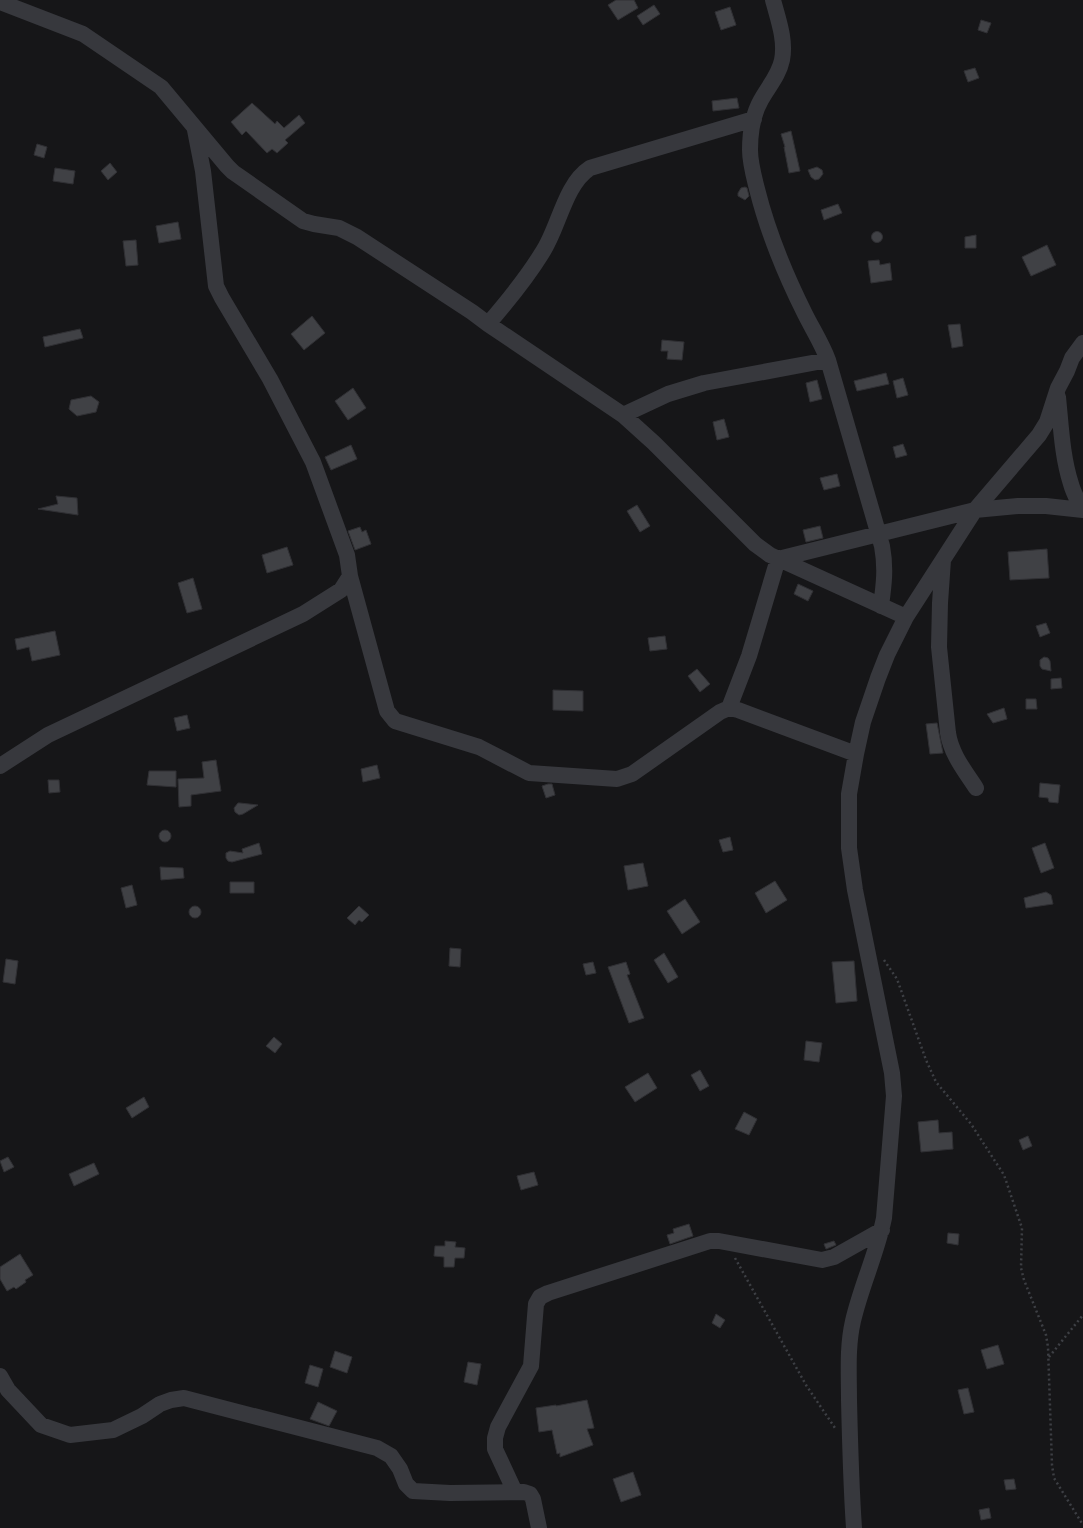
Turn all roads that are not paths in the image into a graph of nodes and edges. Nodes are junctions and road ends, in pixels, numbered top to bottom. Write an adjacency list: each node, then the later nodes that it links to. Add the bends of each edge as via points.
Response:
1 (773, 0): 3 (street, via 781,28 782,60 760,101)
2 (0, 2): 4 (street, via 82,34 161,87)
3 (754, 119): 5 (street, via 590,168 582,174 567,198 543,252 512,296); 7 (street, via 750,150 762,208 788,279)
4 (194, 128): 5 (street, via 226,166 302,221 339,228 357,237); 15 (street, via 203,171 216,286 270,378 313,462 348,555)
5 (488, 324): 9 (street)
6 (1083, 343): 8 (street, via 1072,358)
7 (828, 360): 9 (street, via 704,383 668,394); 12 (street)
8 (1058, 388): 10 (street, via 1047,422 1039,435); 11 (street, via 1066,462 1071,486)
9 (623, 415): 13 (street, via 755,544)
10 (975, 510): 11 (street, via 1018,506); 12 (street); 14 (street)
11 (1082, 510)
12 (879, 534): 13 (street); 16 (street, via 885,562)
13 (778, 559): 16 (street); 18 (street, via 750,656)
14 (943, 559): 17 (street); 21 (street, via 939,626 949,743)
15 (350, 576): 18 (street, via 391,718 480,747 529,774 622,778); 20 (street, via 341,590 303,614 48,735)
16 (881, 606): 17 (street)
17 (906, 617): 19 (street, via 878,678 863,722)
18 (729, 708): 19 (street)
19 (856, 754): 22 (street, via 849,794 849,848 894,1084)
20 (0, 766)
21 (976, 788)
22 (882, 1230): 24 (street, via 834,1257 822,1260 710,1241 548,1292 537,1300 536,1304 531,1366 495,1438 495,1449); 26 (street, via 853,1321 850,1346 850,1465)
23 (0, 1376): 24 (street, via 8,1390 41,1425 70,1435 113,1430 160,1404 184,1398 377,1448 391,1456 406,1484 413,1491)
24 (516, 1492): 25 (street, via 530,1494)
25 (539, 1528)
26 (854, 1528)

